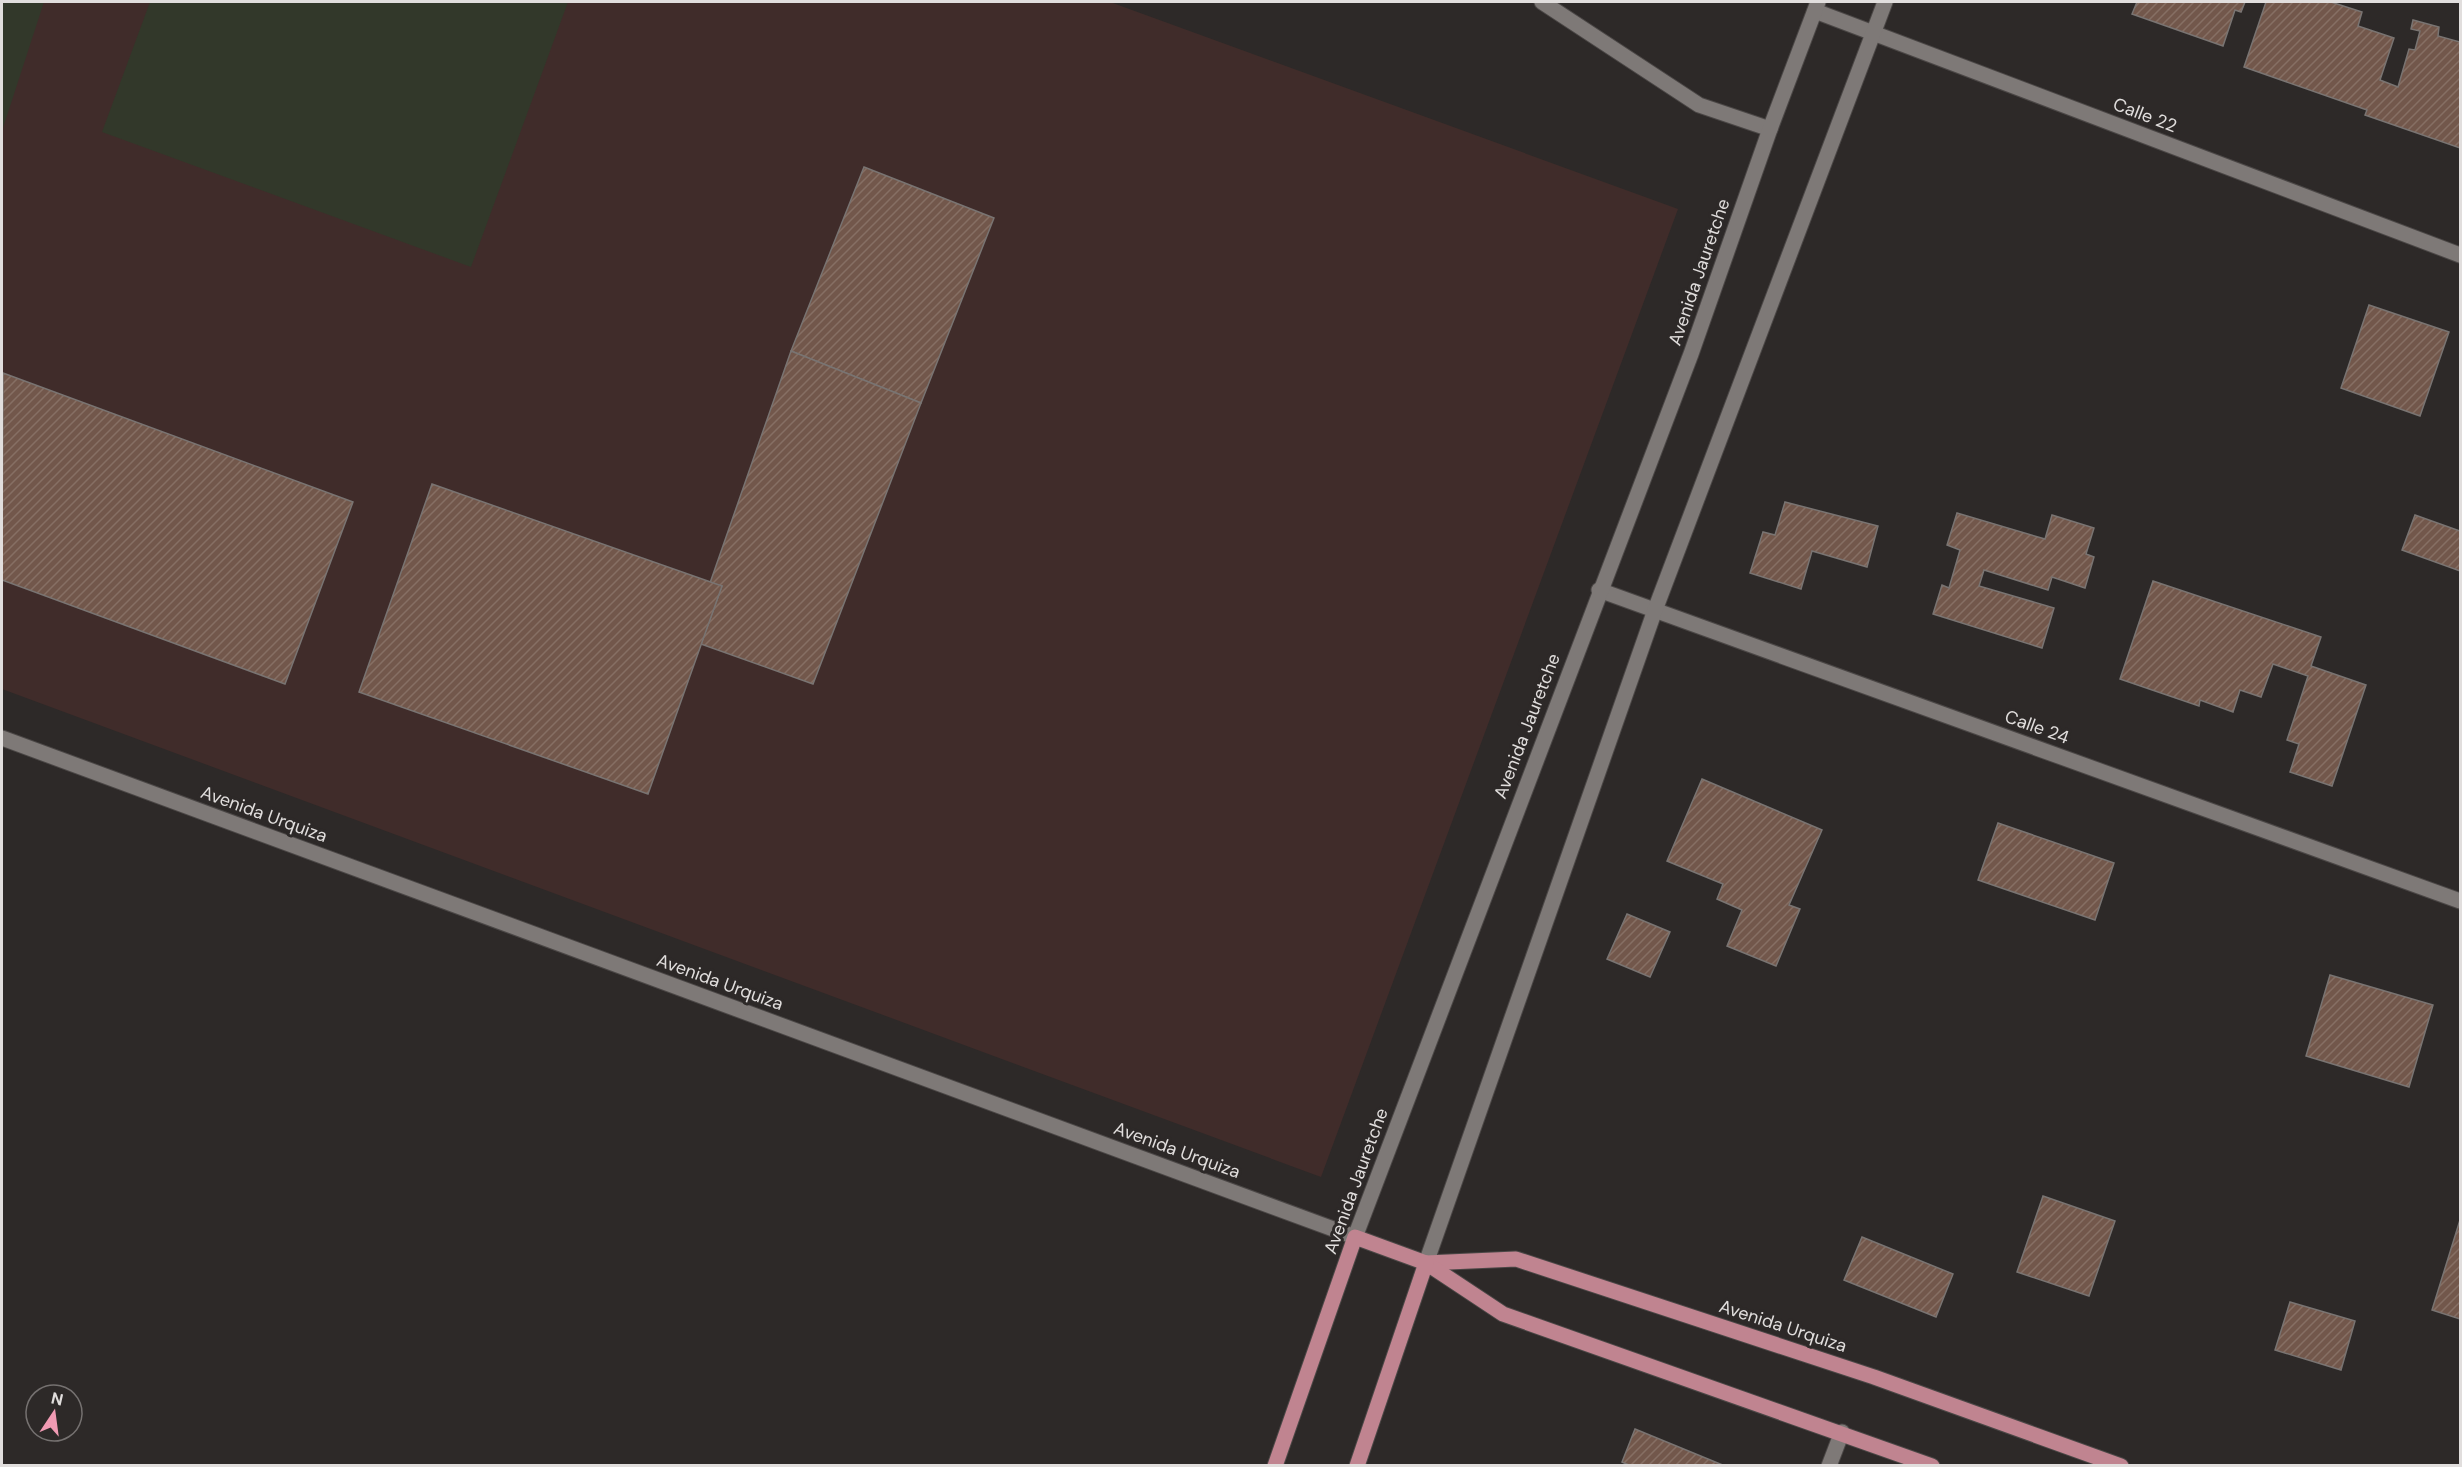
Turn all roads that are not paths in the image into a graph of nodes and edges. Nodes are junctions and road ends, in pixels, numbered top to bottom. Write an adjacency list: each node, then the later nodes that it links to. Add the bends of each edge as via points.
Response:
1 (1542, 2): 5 (main road, via 1700,105)
2 (1885, 2): 4 (main road)
3 (1817, 6): 4 (main road, Calle 22); 5 (main road, Avenida Jauretche)
4 (1873, 33): 6 (main road, Calle 22); 8 (main road)
5 (1770, 129): 7 (main road, Avenida Jauretche, via 1690,354)
6 (2460, 255)
7 (1599, 590): 8 (main road, Calle 24); 11 (main road, Avenida Jauretche)
8 (1655, 610): 10 (main road, Calle 24); 12 (main road)
9 (2, 738): 11 (main road, Avenida Urquiza)
10 (2460, 901)
11 (1355, 1237): 12 (main road, Avenida Urquiza); 14 (main road, Avenida Jauretche)
12 (1426, 1263): 13 (main road, Avenida Urquiza, via 1503,1314); 15 (main road); 18 (main road, Avenida Urquiza, via 1516,1259 1874,1377)
13 (1842, 1432): 16 (main road); 17 (main road, Avenida Urquiza)
14 (1275, 1466)
15 (1357, 1466)
16 (1829, 1466)
17 (1932, 1466)
18 (2121, 1466)

